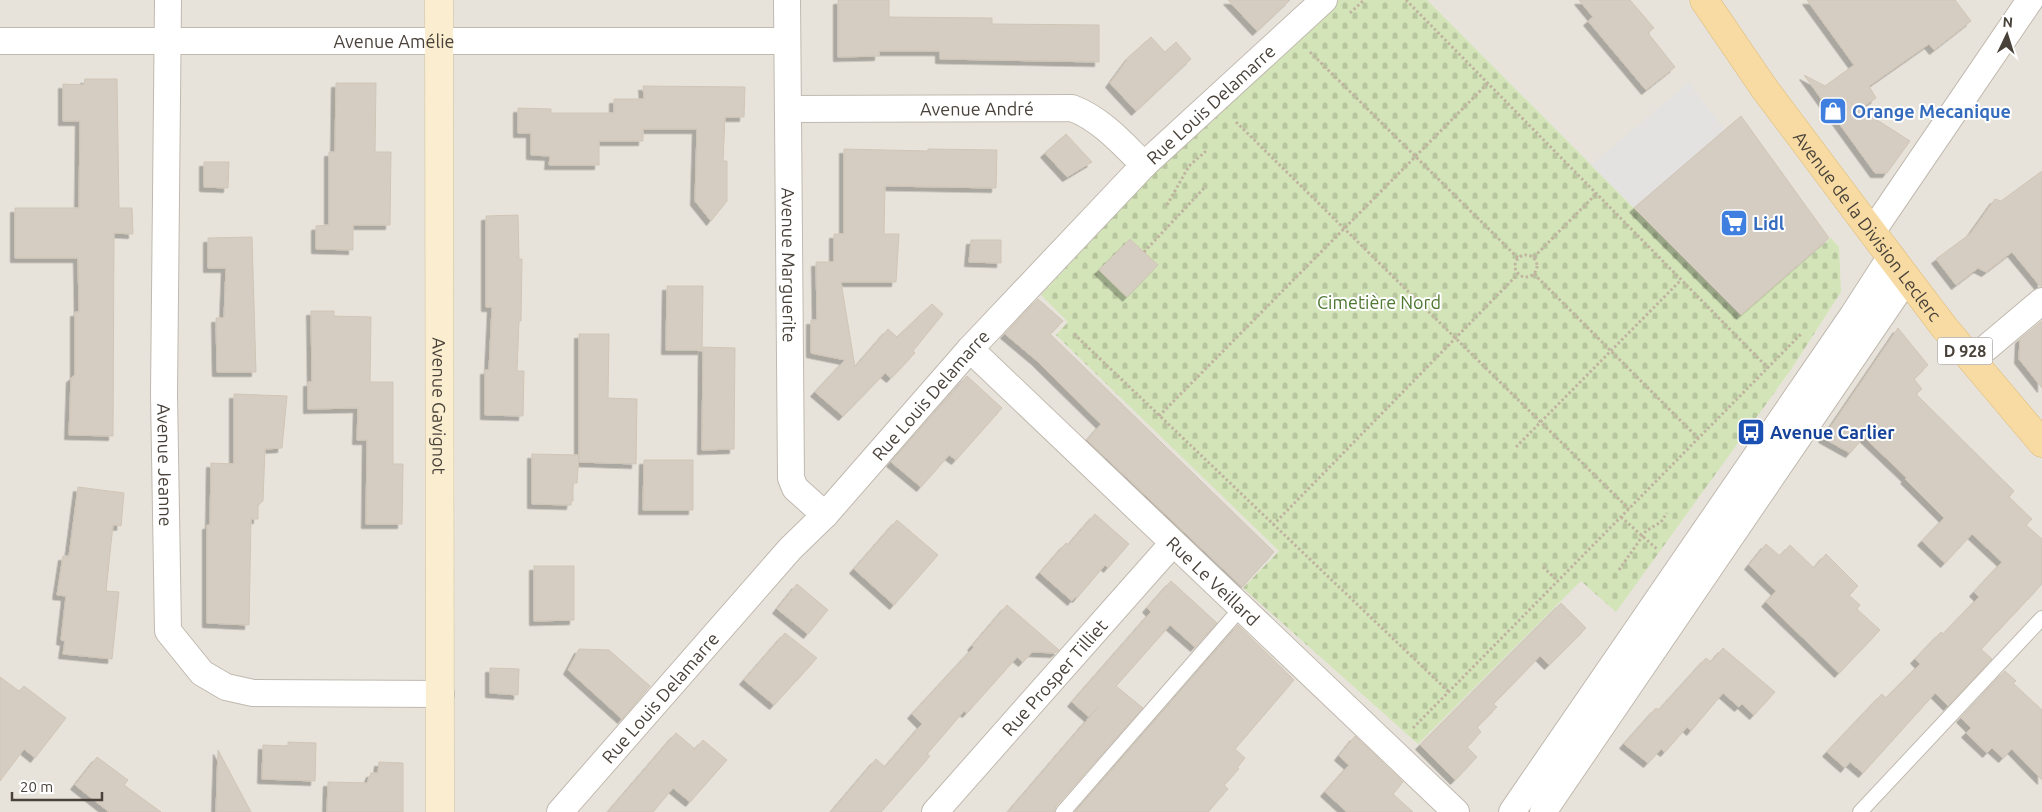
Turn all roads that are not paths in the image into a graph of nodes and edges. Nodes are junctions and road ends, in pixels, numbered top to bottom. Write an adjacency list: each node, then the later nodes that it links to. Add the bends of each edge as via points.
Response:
1 (168, 0): 7 (street, Avenue Jeanne)
2 (439, 0): 8 (street, Avenue Gavignot)
3 (787, 0): 9 (street, Avenue Marguerite)
4 (1324, 0): 12 (street, Rue Louis Delamarre)
5 (1704, 0): 13 (main road, Avenue de la Division Leclerc / D 928, via 1764,88)
6 (2030, 0): 13 (street)
7 (168, 40): 8 (street, Avenue Amélie); 10 (street, Avenue Amélie); 24 (street, Avenue Jeanne, via 164,394 168,631 202,673 226,686 253,693)
8 (438, 40): 9 (street, Avenue Amélie); 24 (street, Avenue Gavignot)
9 (787, 40): 11 (street, Avenue Marguerite)
10 (0, 41)
11 (789, 109): 12 (street, Avenue André, via 1072,108 1086,113 1108,129); 20 (street, Avenue Marguerite, via 791,478 794,488)
12 (1144, 165): 17 (street, Rue Louis Delamarre)
13 (1872, 232): 14 (main road, Avenue de la Division Leclerc / D 928)
14 (1891, 256): 15 (main road, Avenue de la Division Leclerc / D 928); 30 (street)
15 (1908, 278): 18 (main road, Avenue de la Division Leclerc / D 928, via 1944,327); 31 (street)
16 (2042, 301): 18 (street)
17 (970, 349): 20 (street, Rue Louis Delamarre); 21 (street, Rue Le Veillard)
18 (1973, 359): 19 (main road, Avenue de la Division Leclerc / D 928)
19 (2042, 444)
20 (825, 515): 26 (street, Rue Louis Delamarre, via 790,549)
21 (1173, 543): 22 (street, Rue Le Veillard); 27 (street, Rue Prosper Tilliet)
22 (1241, 608): 28 (lane); 29 (street, Rue Le Veillard)
23 (2042, 618): 32 (lane)
24 (441, 694): 25 (street, Avenue Gavignot)
25 (440, 812)
26 (560, 812)
27 (935, 812)
28 (1063, 812)
29 (1456, 812)
30 (1512, 812)
31 (1543, 812)
32 (1860, 812)

